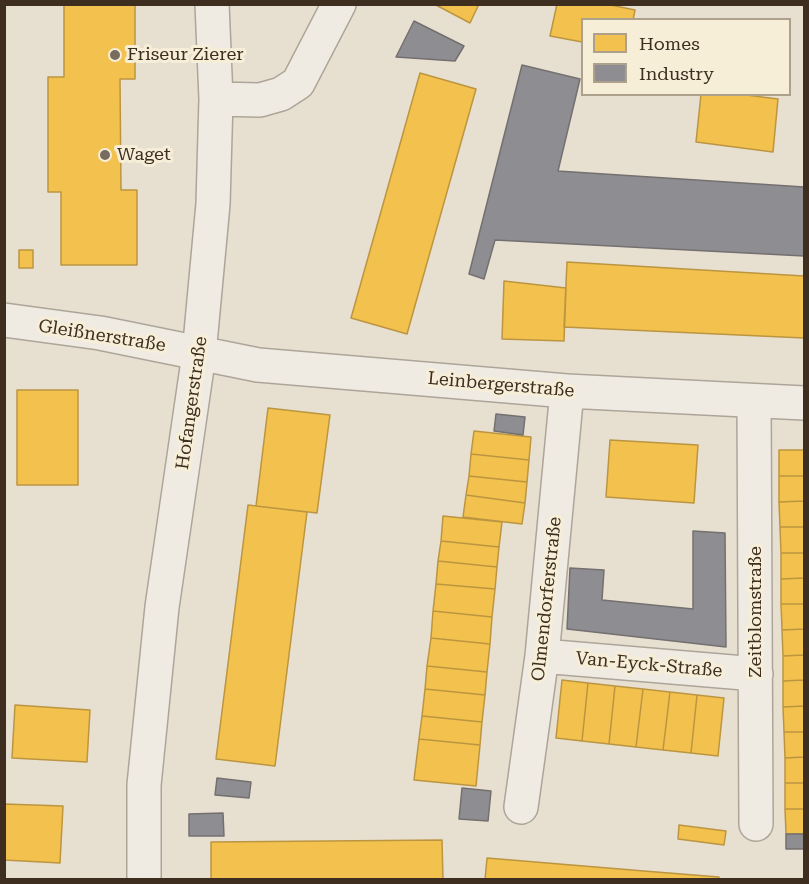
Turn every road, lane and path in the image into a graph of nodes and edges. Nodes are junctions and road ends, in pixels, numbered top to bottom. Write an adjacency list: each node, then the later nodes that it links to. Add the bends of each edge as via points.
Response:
1 (212, 4): 3 (street, Hofangerstraße)
2 (339, 4): 3 (street, via 298,83 281,94 260,100)
3 (216, 99): 5 (street, Hofangerstraße, via 213,204)
4 (4, 320): 5 (street, Gleißnerstraße, via 100,333)
5 (199, 354): 6 (street, Leinbergerstraße, via 258,364); 13 (street, Hofangerstraße, via 162,607 144,785)
6 (567, 391): 7 (street, Leinbergerstraße); 9 (street, Olmendorferstraße)
7 (754, 401): 8 (street, Leinbergerstraße); 10 (street, Zeitblomstraße)
8 (804, 403)
9 (542, 656): 10 (street, Van-Eyck-Straße); 11 (street, Olmendorferstraße)
10 (756, 674): 12 (street, Zeitblomstraße)
11 (521, 807)
12 (756, 824)
13 (144, 879)

